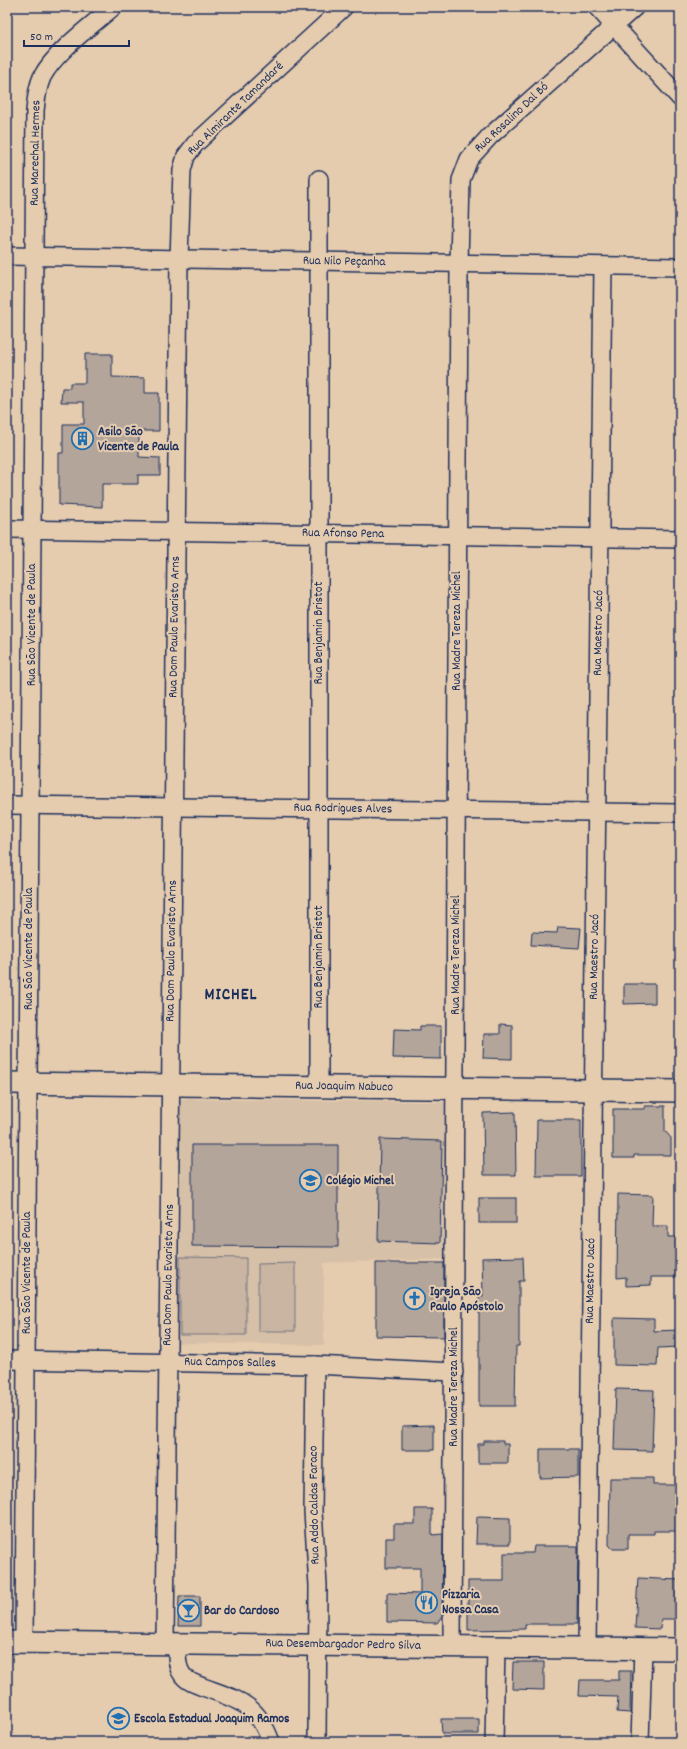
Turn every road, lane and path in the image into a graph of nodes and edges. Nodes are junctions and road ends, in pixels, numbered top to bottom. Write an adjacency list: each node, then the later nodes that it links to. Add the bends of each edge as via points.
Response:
1 (113, 7): 9 (street, Rua Marechal Hermes, via 49,66 37,94)
2 (344, 7): 10 (street, Rua Almirante Tamandaré, via 195,144 186,156 182,170)
3 (597, 7): 5 (street)
4 (635, 7): 5 (street, Rua Rosalino Dal Bó)
5 (614, 26): 6 (street); 12 (street, Rua Rosalino Dal Bó, via 490,136 469,159 461,180)
6 (680, 98)
7 (319, 179): 11 (street, Rua Benjamin Bristot)
8 (7, 256): 9 (street, Rua Nilo Peçanha)
9 (35, 257): 10 (street, Rua Nilo Peçanha); 16 (street, Rua São Vicente de Paula)
10 (179, 259): 11 (street, Rua Nilo Peçanha); 17 (street, Rua Dom Paulo Evaristo Arns)
11 (319, 261): 12 (street, Rua Nilo Peçanha); 18 (street, Rua Benjamin Bristot)
12 (459, 263): 13 (street, Rua Nilo Peçanha); 19 (street, Rua Madre Tereza Michel)
13 (603, 266): 14 (street, Rua Nilo Peçanha); 20 (street, Rua Maestro Jacó)
14 (680, 267)
15 (7, 529): 16 (street, Rua Afonso Pena)
16 (33, 530): 17 (street, Rua Afonso Pena); 23 (street, Rua São Vicente de Paula)
17 (176, 532): 18 (street, Rua Afonso Pena); 24 (street, Rua Dom Paulo Evaristo Arns)
18 (319, 534): 19 (street, Rua Afonso Pena); 25 (street, Rua Benjamin Bristot)
19 (458, 536): 20 (street, Rua Afonso Pena); 26 (street, Rua Madre Tereza Michel)
20 (600, 538): 21 (street, Rua Afonso Pena); 27 (street, Rua Maestro Jacó)
21 (680, 539)
22 (7, 805): 23 (street, Rua Rodrigues Alves)
23 (30, 805): 24 (street, Rua Rodrigues Alves); 30 (street, Rua São Vicente de Paula)
24 (174, 807): 25 (street, Rua Rodrigues Alves); 31 (street, Rua Dom Paulo Evaristo Arns)
25 (320, 809): 26 (street, Rua Rodrigues Alves); 32 (street, Rua Benjamin Bristot)
26 (457, 810): 27 (street, Rua Rodrigues Alves); 33 (street, Rua Madre Tereza Michel)
27 (597, 812): 28 (street, Rua Rodrigues Alves); 34 (street, Rua Maestro Jacó)
28 (680, 813)
29 (7, 1083): 30 (main road, Rua Joaquim Nabuco)
30 (28, 1083): 31 (main road, Rua Joaquim Nabuco); 37 (street, Rua São Vicente de Paula)
31 (170, 1085): 32 (main road, Rua Joaquim Nabuco); 38 (street, Rua Dom Paulo Evaristo Arns)
32 (320, 1087): 33 (main road, Rua Joaquim Nabuco)
33 (455, 1088): 34 (main road, Rua Joaquim Nabuco); 40 (street, Rua Madre Tereza Michel)
34 (593, 1090): 35 (main road, Rua Joaquim Nabuco); 46 (street, Rua Maestro Jacó)
35 (680, 1091)
36 (7, 1360): 37 (street, Rua Campos Salles)
37 (26, 1360): 38 (street, Rua Campos Salles); 41 (street, Rua São Vicente de Paula)
38 (168, 1362): 39 (street, Rua Campos Salles); 42 (street, Rua Dom Paulo Evaristo Arns)
39 (315, 1365): 40 (street, Rua Campos Salles); 43 (street, Rua Addo Caldas Faraco, via 313,1512)
40 (454, 1372): 44 (street, Rua Madre Tereza Michel)
41 (16, 1642): 42 (main road, Rua Desembargador Pedro Silva)
42 (171, 1644): 43 (main road, Rua Desembargador Pedro Silva); 49 (street, Rua Dom Paulo Evaristo Arns, via 182,1674 191,1682 234,1698 253,1710 267,1729)
43 (319, 1645): 44 (main road, Rua Desembargador Pedro Silva); 50 (street, Rua Addo Caldas Faraco)
44 (452, 1646): 45 (main road, Rua Desembargador Pedro Silva)
45 (496, 1647): 46 (main road, Rua Desembargador Pedro Silva); 51 (street)
46 (587, 1648): 47 (main road, Rua Desembargador Pedro Silva)
47 (643, 1648): 48 (main road, Rua Desembargador Pedro Silva); 52 (street)
48 (680, 1649)
49 (271, 1742)
50 (317, 1742)
51 (494, 1742)
52 (640, 1742)

